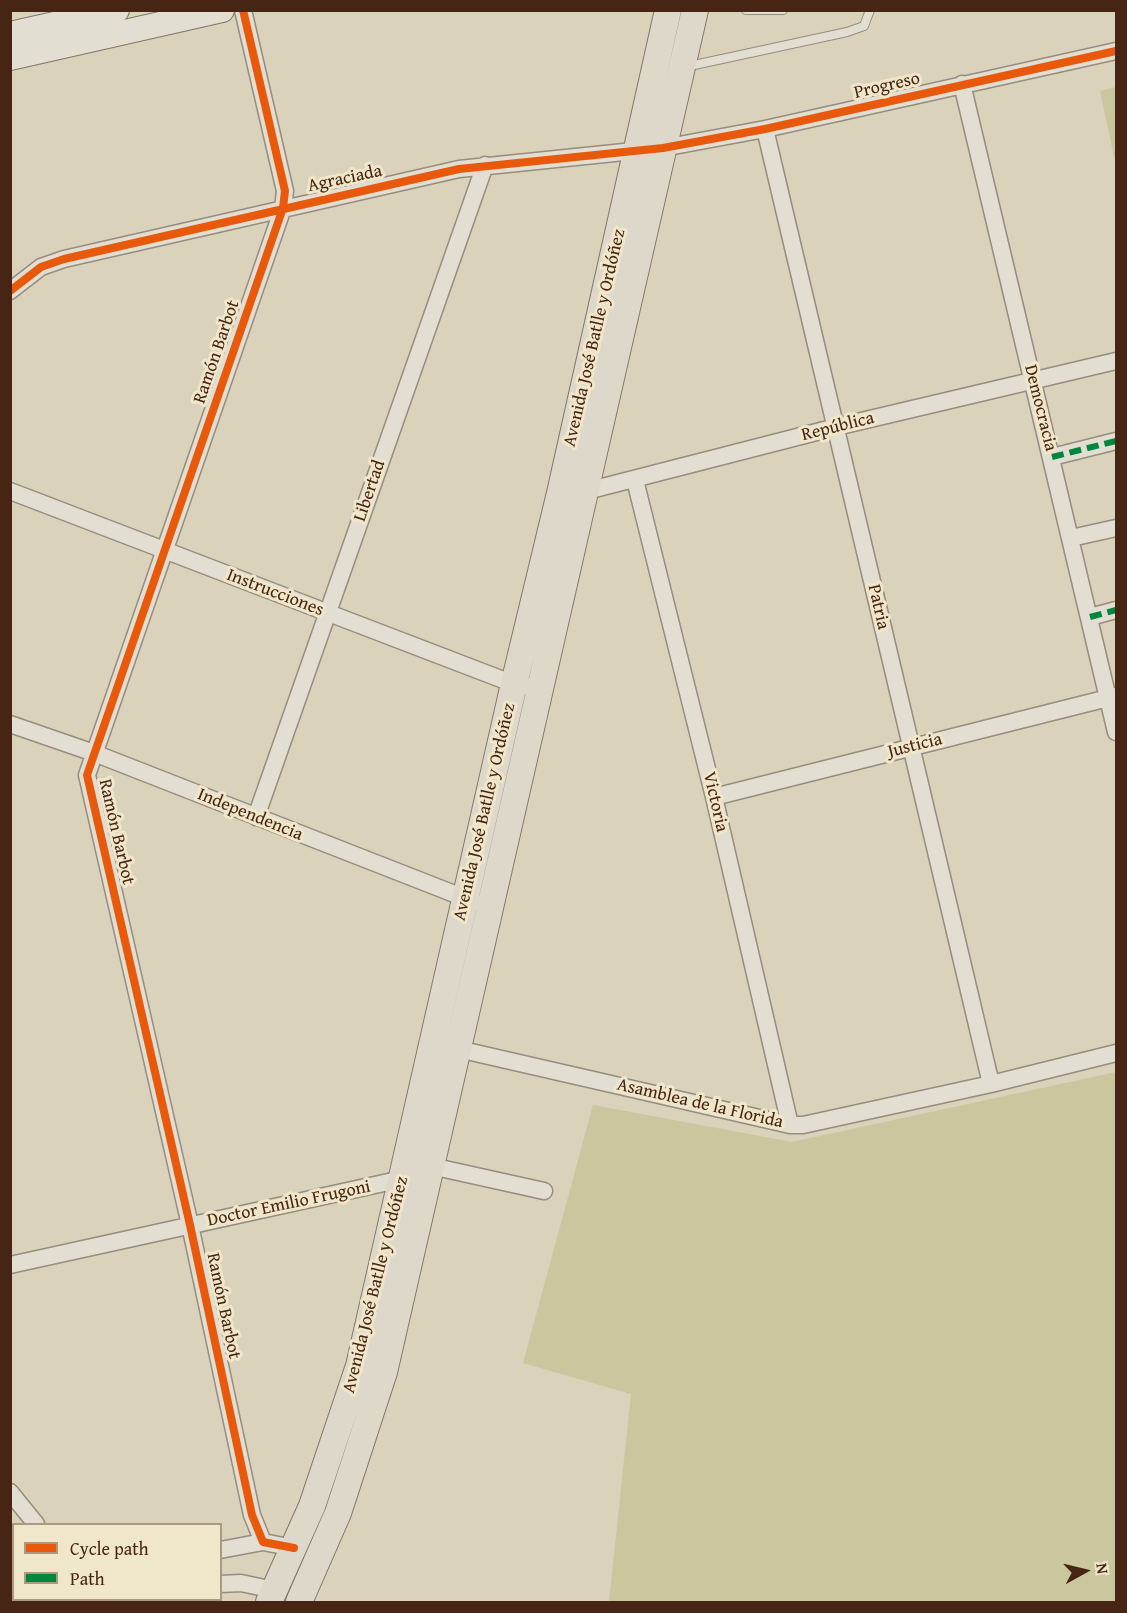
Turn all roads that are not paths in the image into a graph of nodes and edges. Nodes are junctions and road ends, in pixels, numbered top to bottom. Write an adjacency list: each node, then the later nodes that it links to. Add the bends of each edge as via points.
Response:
1 (117, 10): 9 (street)
2 (222, 10): 11 (street)
3 (243, 10): 18 (street, Ramón Barbot, via 285,191)
4 (668, 10): 16 (main road, Avenida José Batlle y Ordóñez)
5 (695, 10): 12 (main road, Avenida José Batlle y Ordóñez)
6 (746, 10): 7 (lane)
7 (783, 10)
8 (870, 10): 12 (lane, via 864,26 847,32)
9 (10, 34)
10 (1116, 51): 13 (street, Progreso)
11 (10, 58)
12 (681, 68): 15 (main road, Avenida José Batlle y Ordóñez)
13 (962, 84): 14 (street, Progreso); 21 (street, Democracia)
14 (765, 129): 15 (street, Progreso); 22 (street, Patria)
15 (663, 148): 16 (street, Agraciada); 27 (main road, Avenida José Batlle y Ordóñez)
16 (636, 152): 17 (street, Agraciada); 27 (main road, Avenida José Batlle y Ordóñez)
17 (485, 165): 18 (street, Agraciada); 32 (street, Libertad)
18 (283, 207): 19 (street, Agraciada, via 64,259 41,267); 30 (street, Ramón Barbot)
19 (10, 291)
20 (1116, 361): 21 (street, República)
21 (1033, 380): 22 (street, República); 24 (street, Democracia)
22 (836, 427): 25 (street, República); 39 (street, Patria)
23 (1116, 441): 24 (street)
24 (1052, 457): 29 (street, Democracia)
25 (635, 480): 27 (street, República); 41 (street, Victoria)
26 (10, 491): 30 (street, Instrucciones)
27 (573, 493): 34 (main road, Avenida José Batlle y Ordóñez); 35 (main road, Avenida José Batlle y Ordóñez)
28 (1116, 528): 29 (street)
29 (1071, 538): 33 (street, Democracia)
30 (163, 550): 32 (street, Instrucciones); 40 (street, Ramón Barbot)
31 (1116, 610): 33 (street)
32 (327, 613): 34 (street, Instrucciones); 42 (street, Libertad)
33 (1090, 617): 36 (street, Democracia)
34 (514, 684): 35 (street, Instrucciones); 43 (main road, Avenida José Batlle y Ordóñez)
35 (541, 689): 44 (main road, Avenida José Batlle y Ordóñez)
36 (1113, 697): 38 (street, Democracia); 39 (street, Justicia)
37 (10, 724): 40 (street, Independencia)
38 (1116, 732)
39 (911, 746): 41 (street, Justicia); 47 (street, Patria)
40 (94, 753): 42 (street, Independencia); 52 (street, Ramón Barbot, via 87,775)
41 (714, 797): 48 (street, Victoria)
42 (256, 817): 43 (street, Independencia)
43 (465, 900): 44 (street, Independencia); 50 (main road, Avenida José Batlle y Ordóñez)
44 (490, 906): 45 (main road, Avenida José Batlle y Ordóñez)
45 (458, 1049): 48 (street, Asamblea de la Florida); 49 (main road, Avenida José Batlle y Ordóñez)
46 (1116, 1053): 47 (street, Asamblea de la Florida)
47 (991, 1084): 48 (street, Asamblea de la Florida)
48 (790, 1125)
49 (429, 1175): 50 (street, Doctor Emilio Frugoni); 51 (street, Doctor Emilio Frugoni); 55 (main road, Avenida José Batlle y Ordóñez, via 384,1372)
50 (402, 1179): 52 (street, Doctor Emilio Frugoni); 54 (main road, Avenida José Batlle y Ordóñez, via 359,1366)
51 (544, 1191)
52 (190, 1225): 53 (street, Doctor Emilio Frugoni); 58 (street, Ramón Barbot, via 240,1464)
53 (10, 1265)
54 (329, 1459): 55 (street); 59 (main road, Avenida José Batlle y Ordóñez)
55 (355, 1466): 63 (main road, Avenida José Batlle y Ordóñez)
56 (10, 1492): 57 (street)
57 (35, 1523)
58 (263, 1542): 59 (street); 60 (street)
59 (294, 1548): 62 (main road, Avenida José Batlle y Ordóñez)
60 (222, 1550)
61 (222, 1584): 62 (street, via 241,1583)
62 (272, 1596)
63 (299, 1602)

